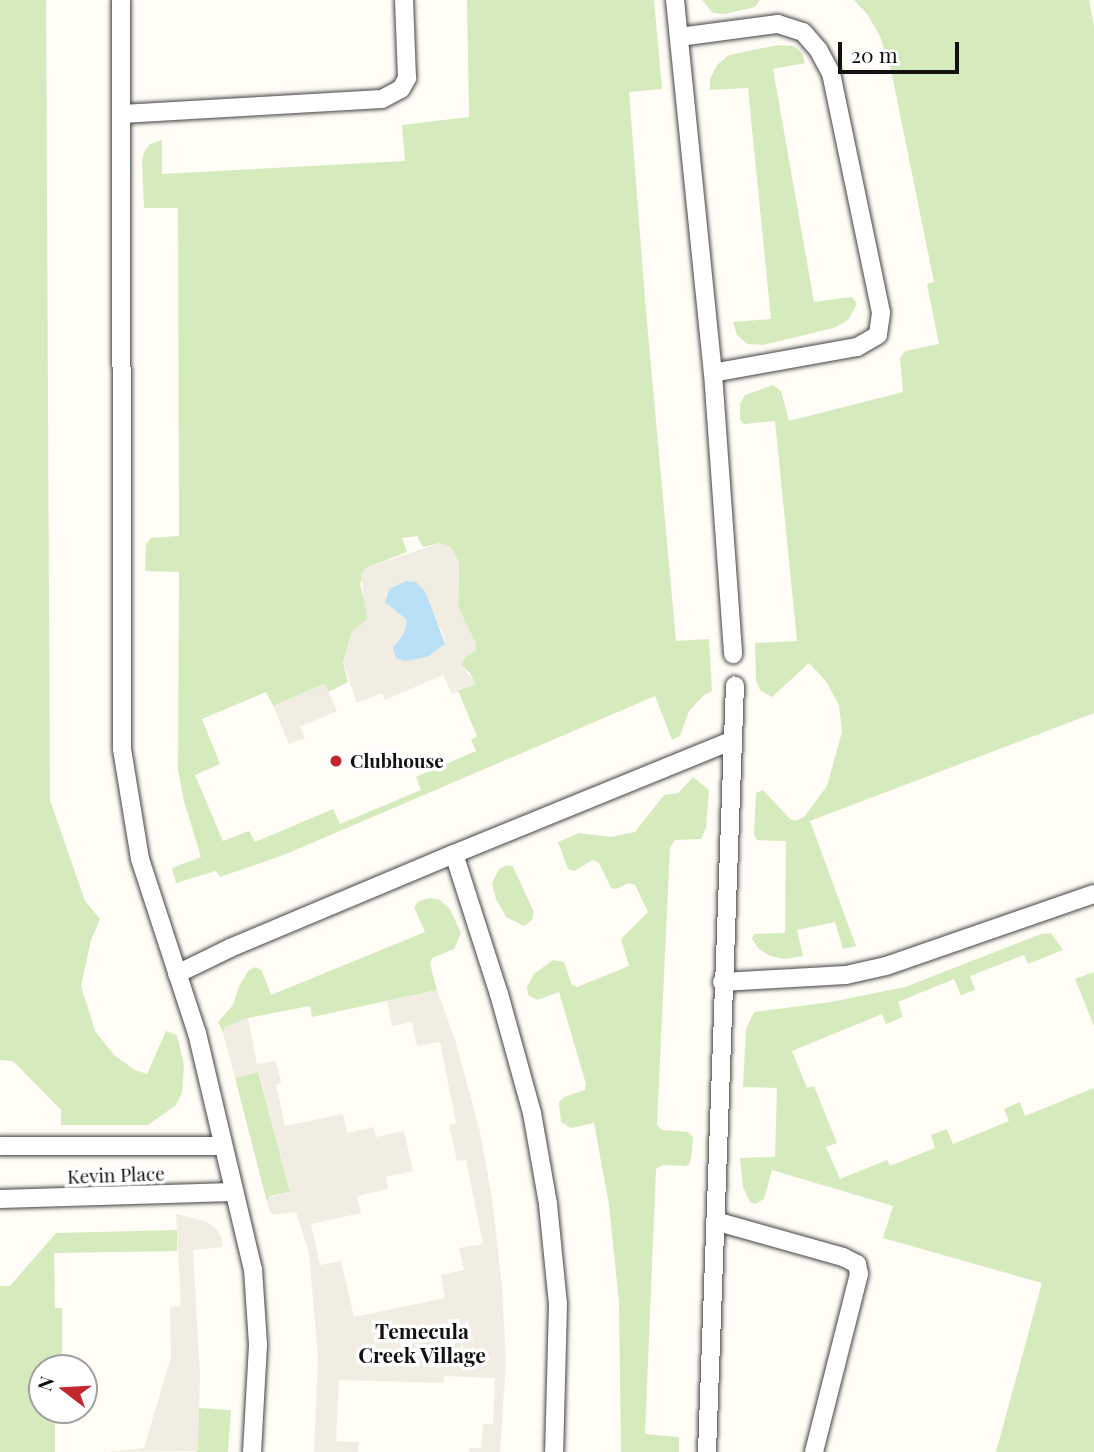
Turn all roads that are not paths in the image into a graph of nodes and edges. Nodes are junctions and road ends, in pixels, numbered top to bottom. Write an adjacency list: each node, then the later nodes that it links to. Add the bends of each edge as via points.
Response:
1 (121, 0): 5 (lane)
2 (404, 0): 5 (lane, via 407,78 401,89 382,99)
3 (675, 0): 4 (lane)
4 (679, 37): 6 (lane); 6 (lane, via 778,24 803,32 818,49 831,73 881,313 877,335 857,347)
5 (122, 114): 12 (lane, via 122,749 140,859)
6 (713, 373): 7 (lane)
7 (733, 654)
8 (735, 686): 9 (lane)
9 (733, 740): 10 (lane); 13 (lane)
10 (454, 855): 12 (lane); 20 (lane, via 532,1113 548,1204 558,1304)
11 (1094, 894): 13 (lane, via 886,967 846,975)
12 (177, 974): 15 (lane, via 197,1033)
13 (722, 982): 18 (lane)
14 (0, 1146): 15 (lane, Kevin Place)
15 (223, 1146): 16 (lane)
16 (233, 1192): 17 (lane, Kevin Place); 19 (lane, via 253,1269 258,1345)
17 (0, 1199)
18 (715, 1221): 21 (lane); 22 (lane, via 844,1256 857,1264 859,1274)
19 (252, 1452)
20 (554, 1452)
21 (707, 1452)
22 (814, 1452)

